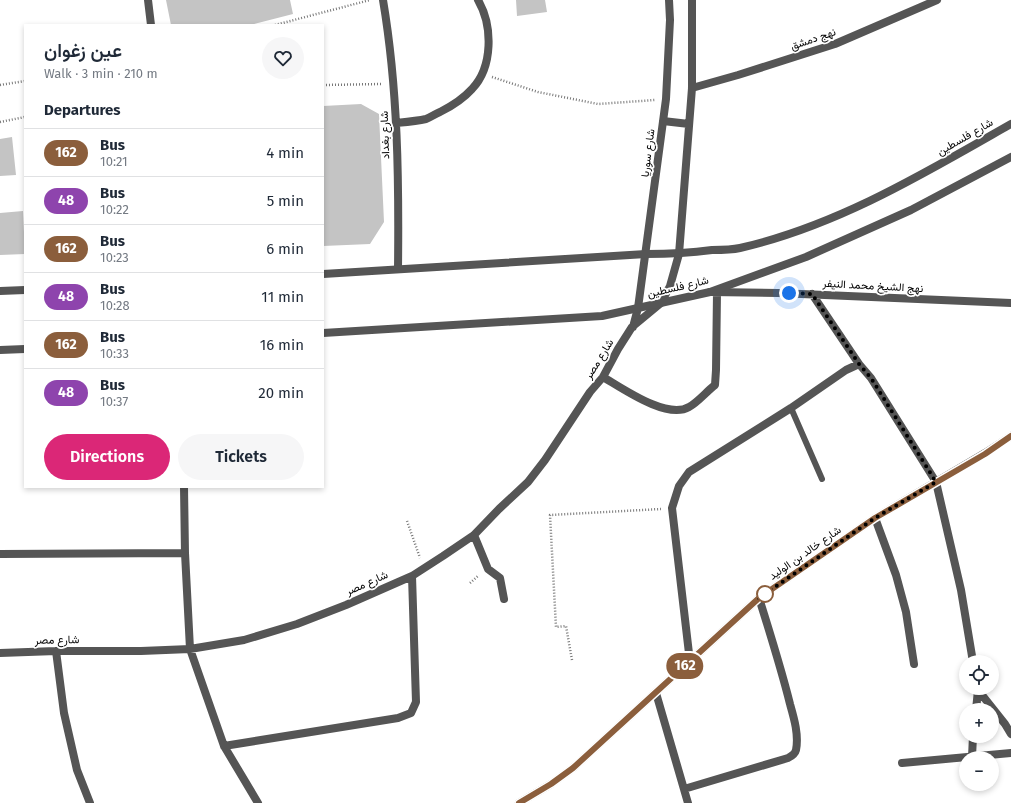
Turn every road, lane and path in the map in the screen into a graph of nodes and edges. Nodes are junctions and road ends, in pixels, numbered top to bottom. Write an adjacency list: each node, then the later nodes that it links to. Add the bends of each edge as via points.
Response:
1 (148, 0): 8 (street)
2 (370, 0): 9 (path)
3 (383, 0): 12 (street, شارع بغداد)
4 (478, 0): 10 (street, via 482,5 488,27 488,51)
5 (669, 0): 16 (street, شارع سوريا)
6 (692, 0): 15 (street)
7 (937, 0): 15 (street, نهج دمشق, via 835,44)
8 (151, 24)
9 (279, 24)
10 (482, 73): 16 (path, via 538,92 598,104); 20 (street, via 472,89 454,105 427,118)
11 (24, 81): 13 (path)
12 (394, 83): 14 (path); 20 (street, شارع بغداد)
13 (0, 85)
14 (324, 85)
15 (692, 88): 21 (street)
16 (666, 99): 18 (street, شارع سوريا)
17 (24, 117): 19 (path)
18 (663, 121): 21 (street); 24 (street, شارع سوريا)
19 (0, 122)
20 (396, 123): 26 (street, شارع بغداد)
21 (689, 124): 25 (street)
22 (1011, 124): 25 (street, شارع فلسطين, via 918,177 815,223 738,248)
23 (1011, 157): 30 (street, شارع فلسطين, via 911,210 806,256)
24 (646, 254): 25 (street, شارع فلسطين); 26 (street, شارع فلسطين); 34 (street, شارع سوريا)
25 (679, 254): 32 (street, via 670,286)
26 (398, 269): 27 (street, شارع فلسطين)
27 (324, 274)
28 (24, 290): 29 (street)
29 (0, 291)
30 (713, 292): 31 (street, نهج الشيخ محمد النيفر); 32 (street, شارع فلسطين); 40 (street, via 716,374 714,385 688,408 674,411 658,407)
31 (812, 294): 33 (street, نهج الشيخ محمد النيفر); 39 (street)
32 (661, 303): 34 (street, شارع فلسطين); 35 (street, شارع مصر)
33 (1011, 303)
34 (638, 308): 35 (street, شارع مصر); 36 (street, شارع فلسطين, via 586,318)
35 (632, 327): 40 (street, شارع مصر)
36 (324, 333)
37 (24, 349): 38 (street)
38 (0, 350)
39 (859, 364): 41 (street, via 846,370); 44 (street, via 871,378)
40 (602, 377): 49 (street, شارع مصر, via 528,482)
41 (791, 408): 43 (lane); 46 (street, via 689,472 679,486)
42 (1011, 436): 44 (street, شارع خالد بن الوليد)
43 (822, 479)
44 (936, 482): 47 (street, شارع خالد بن الوليد); 59 (street, via 962,590)
45 (184, 488): 50 (street)
46 (672, 508): 60 (path, via 550,515 556,627 566,626); 61 (street)
47 (875, 518): 54 (street, شارع خالد بن الوليد); 62 (street, via 896,575 906,612)
48 (407, 521): 52 (path)
49 (474, 535): 52 (street, شارع مصر); 55 (street, via 488,569 500,578)
50 (185, 553): 51 (street); 56 (street)
51 (0, 554)
52 (423, 568): 53 (street, شارع مصر)
53 (412, 576): 56 (street, شارع مصر, via 297,624 244,640); 66 (street, via 416,702 411,713 398,718)
54 (759, 598): 61 (street, شارع خالد بن الوليد); 71 (street, via 794,721 796,751 788,758)
55 (504, 599)
56 (190, 649): 57 (street, شارع مصر); 66 (street)
57 (56, 651): 58 (street, شارع مصر); 72 (street, via 66,720 77,770)
58 (0, 653)
59 (972, 655)
60 (572, 660)
61 (690, 662): 63 (street, شارع خالد بن الوليد)
62 (914, 664)
63 (656, 693): 71 (street); 74 (street, شارع خالد بن الوليد, via 573,768)
64 (983, 695): 65 (street)
65 (1011, 734)
66 (224, 746): 73 (street)
67 (1011, 753): 68 (street)
68 (999, 754)
69 (959, 758): 70 (street)
70 (902, 763)
71 (684, 789): 75 (street)
72 (90, 803)
73 (258, 803)
74 (519, 803)
75 (688, 803)

